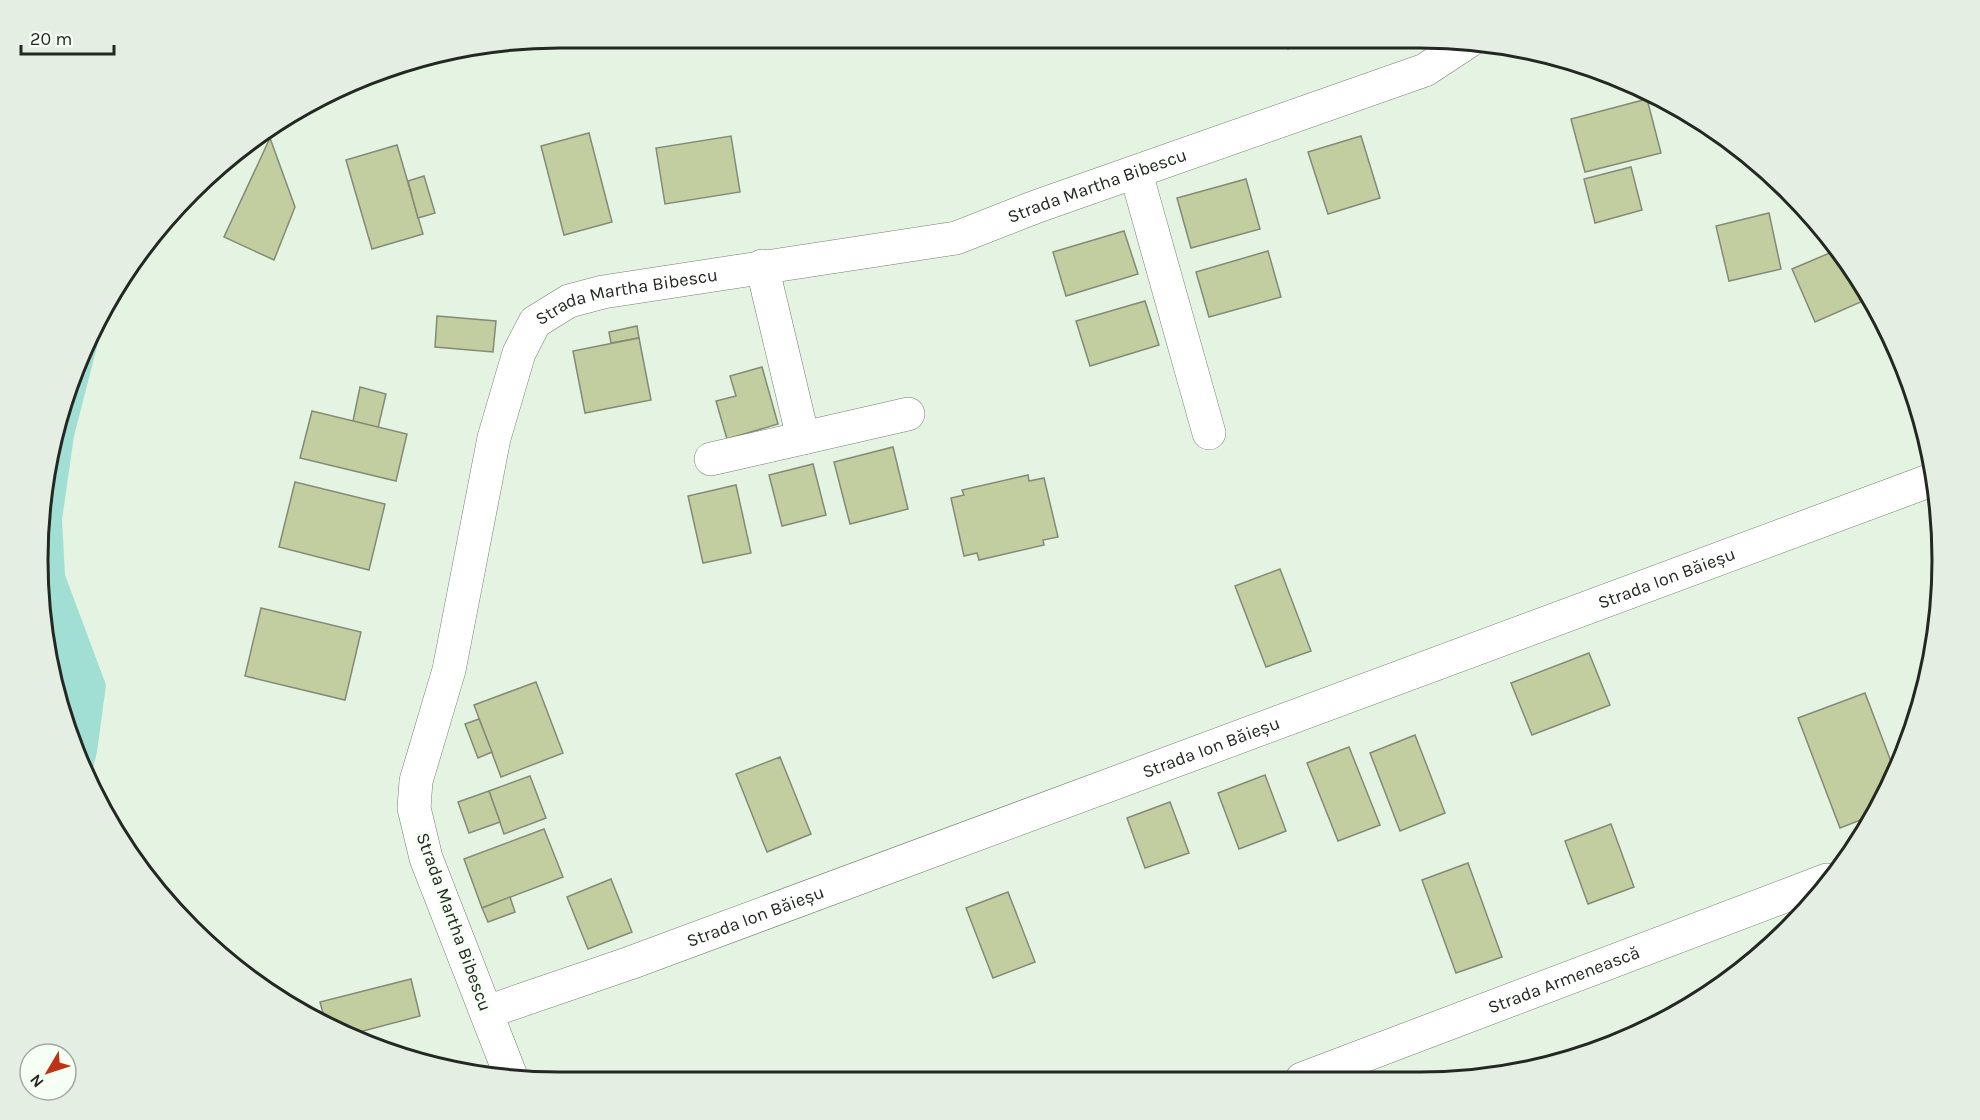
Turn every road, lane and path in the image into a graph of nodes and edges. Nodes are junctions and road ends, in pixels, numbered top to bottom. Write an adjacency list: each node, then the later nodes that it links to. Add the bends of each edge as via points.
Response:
1 (1456, 49): 2 (street, Strada Martha Bibescu, via 1425,70)
2 (1136, 173): 3 (street, Strada Martha Bibescu, via 956,238); 5 (street)
3 (762, 266): 6 (street); 10 (street, Strada Martha Bibescu, via 569,301 535,322 519,353 494,438 448,670 416,781 414,808 426,858)
4 (908, 414): 6 (street)
5 (1209, 433)
6 (803, 438): 7 (street)
7 (711, 459)
8 (1926, 482): 10 (street, Strada Ion Băieșu, via 630,963)
9 (1816, 884): 12 (street, Strada Armenească)
10 (487, 1012): 11 (street, Strada Martha Bibescu)
11 (509, 1069)
12 (1320, 1072)

